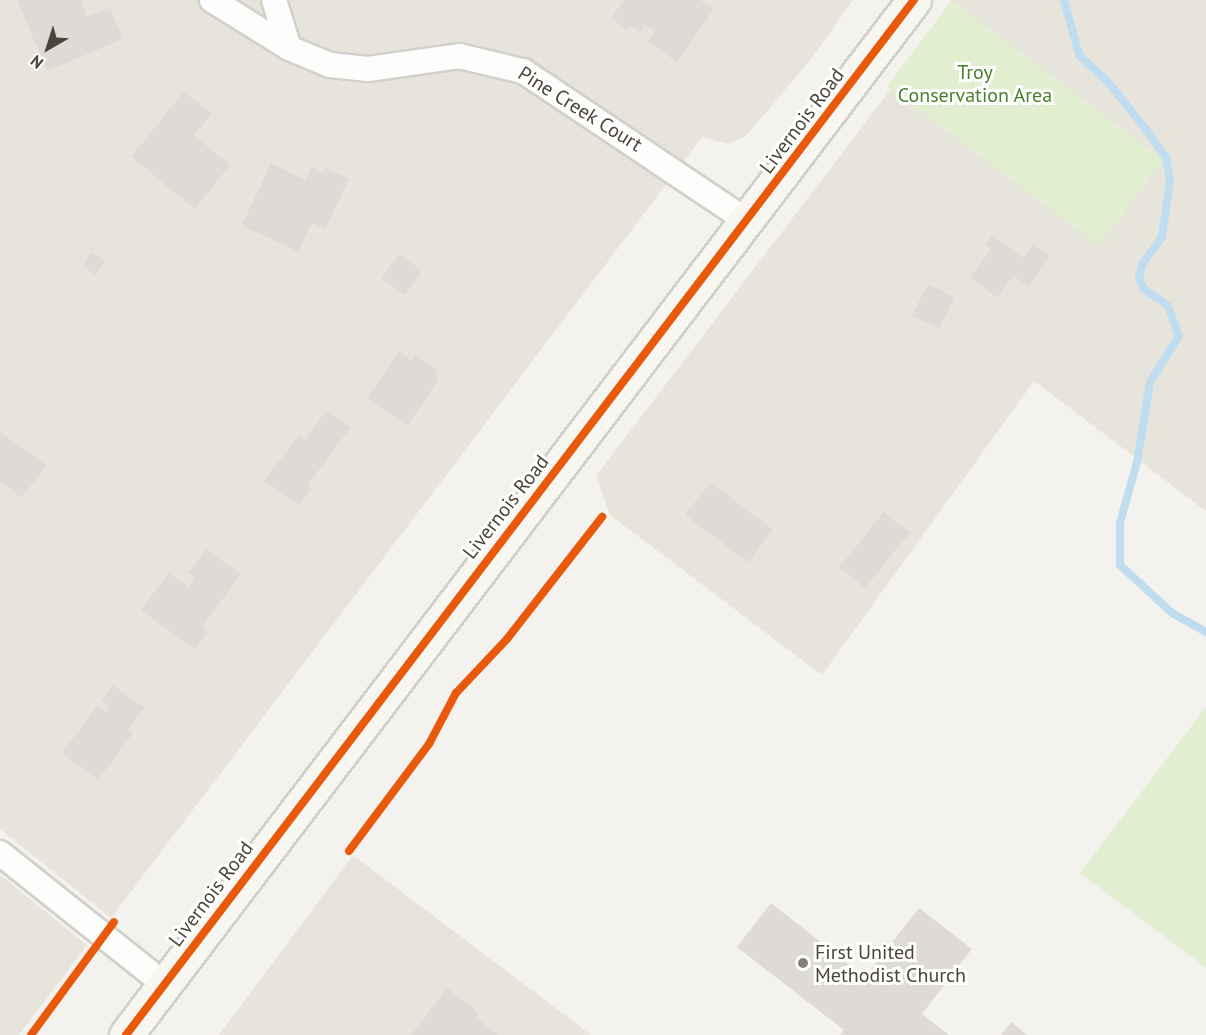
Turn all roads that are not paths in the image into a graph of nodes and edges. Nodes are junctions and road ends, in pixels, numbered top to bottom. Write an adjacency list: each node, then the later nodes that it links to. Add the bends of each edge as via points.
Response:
1 (212, 0): 4 (street, Pine Creek Court)
2 (274, 0): 4 (street)
3 (914, 0): 5 (street, Livernois Road)
4 (289, 48): 5 (street, Pine Creek Court, via 312,60 346,68 368,69 459,56 523,71)
5 (747, 221): 7 (street, Livernois Road)
6 (0, 853): 7 (street)
7 (164, 984): 8 (street, Livernois Road)
8 (126, 1035)

